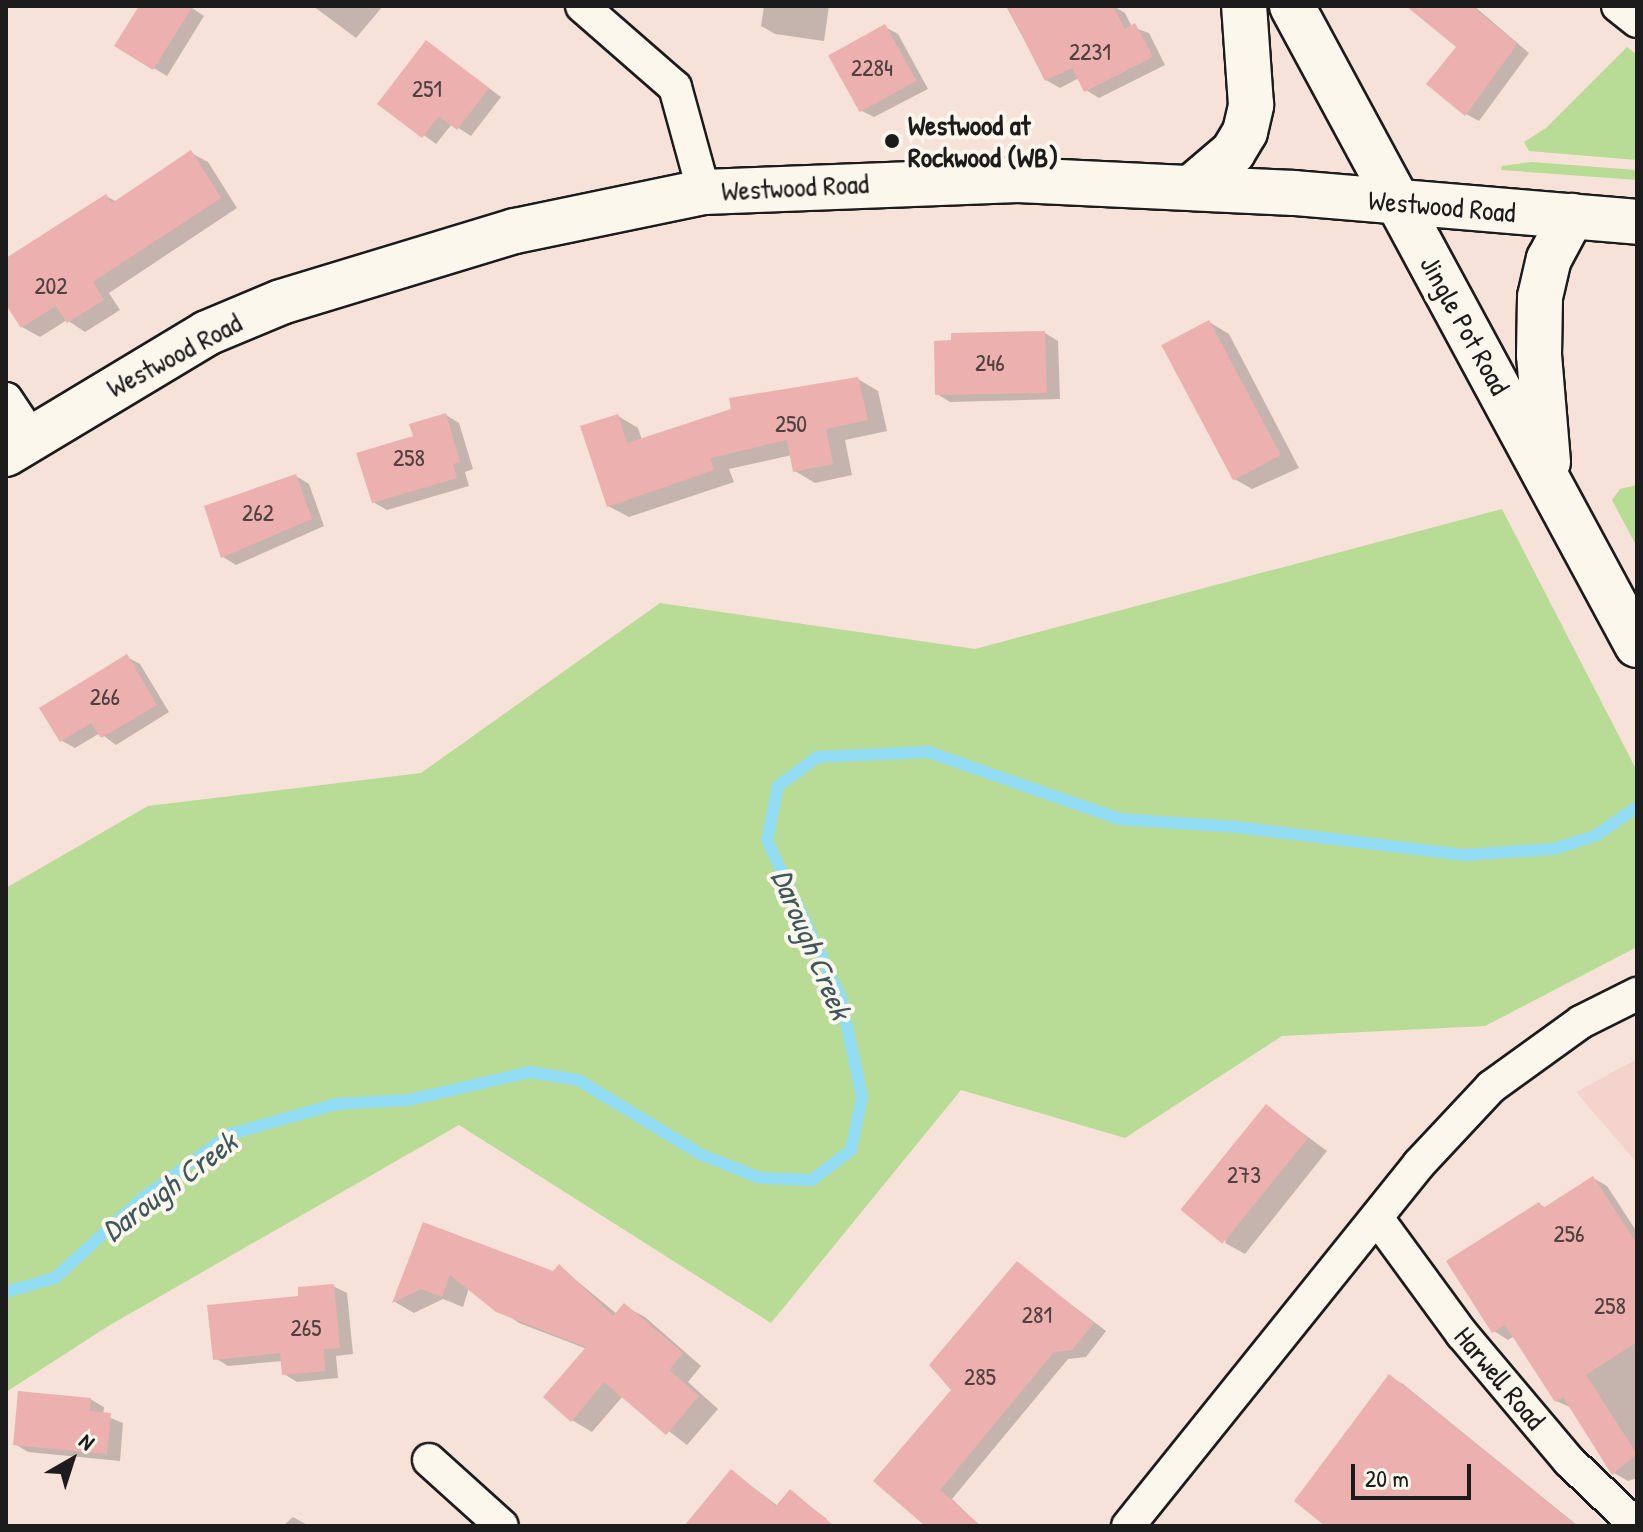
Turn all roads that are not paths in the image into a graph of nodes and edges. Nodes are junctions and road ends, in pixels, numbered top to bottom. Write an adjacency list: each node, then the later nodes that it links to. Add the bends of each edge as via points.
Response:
1 (582, 6): 7 (street, via 675,87)
2 (1244, 6): 6 (street, via 1251,105 1245,132 1233,152)
3 (1292, 6): 8 (street, Jingle Pot Road)
4 (1618, 6): 5 (street)
5 (1637, 21)
6 (1192, 187): 7 (street, Westwood Road, via 990,180); 8 (street, Westwood Road)
7 (704, 192): 12 (street, Westwood Road, via 515,231 281,302 207,333)
8 (1399, 203): 9 (street, Westwood Road); 13 (street, Jingle Pot Road)
9 (1572, 216): 10 (street, Westwood Road); 13 (street, via 1549,259 1540,297 1539,355)
10 (1637, 222)
11 (6, 399): 12 (street)
12 (19, 446)
13 (1550, 481): 14 (street, Jingle Pot Road)
14 (1637, 645)
15 (1637, 994): 16 (street, via 1581,1022 1510,1069 1419,1164)
16 (1377, 1218): 19 (street); 20 (street, Harwell Road, via 1462,1334 1569,1461)
17 (429, 1460): 18 (street)
18 (502, 1526)
19 (1128, 1526)
20 (1637, 1526)

